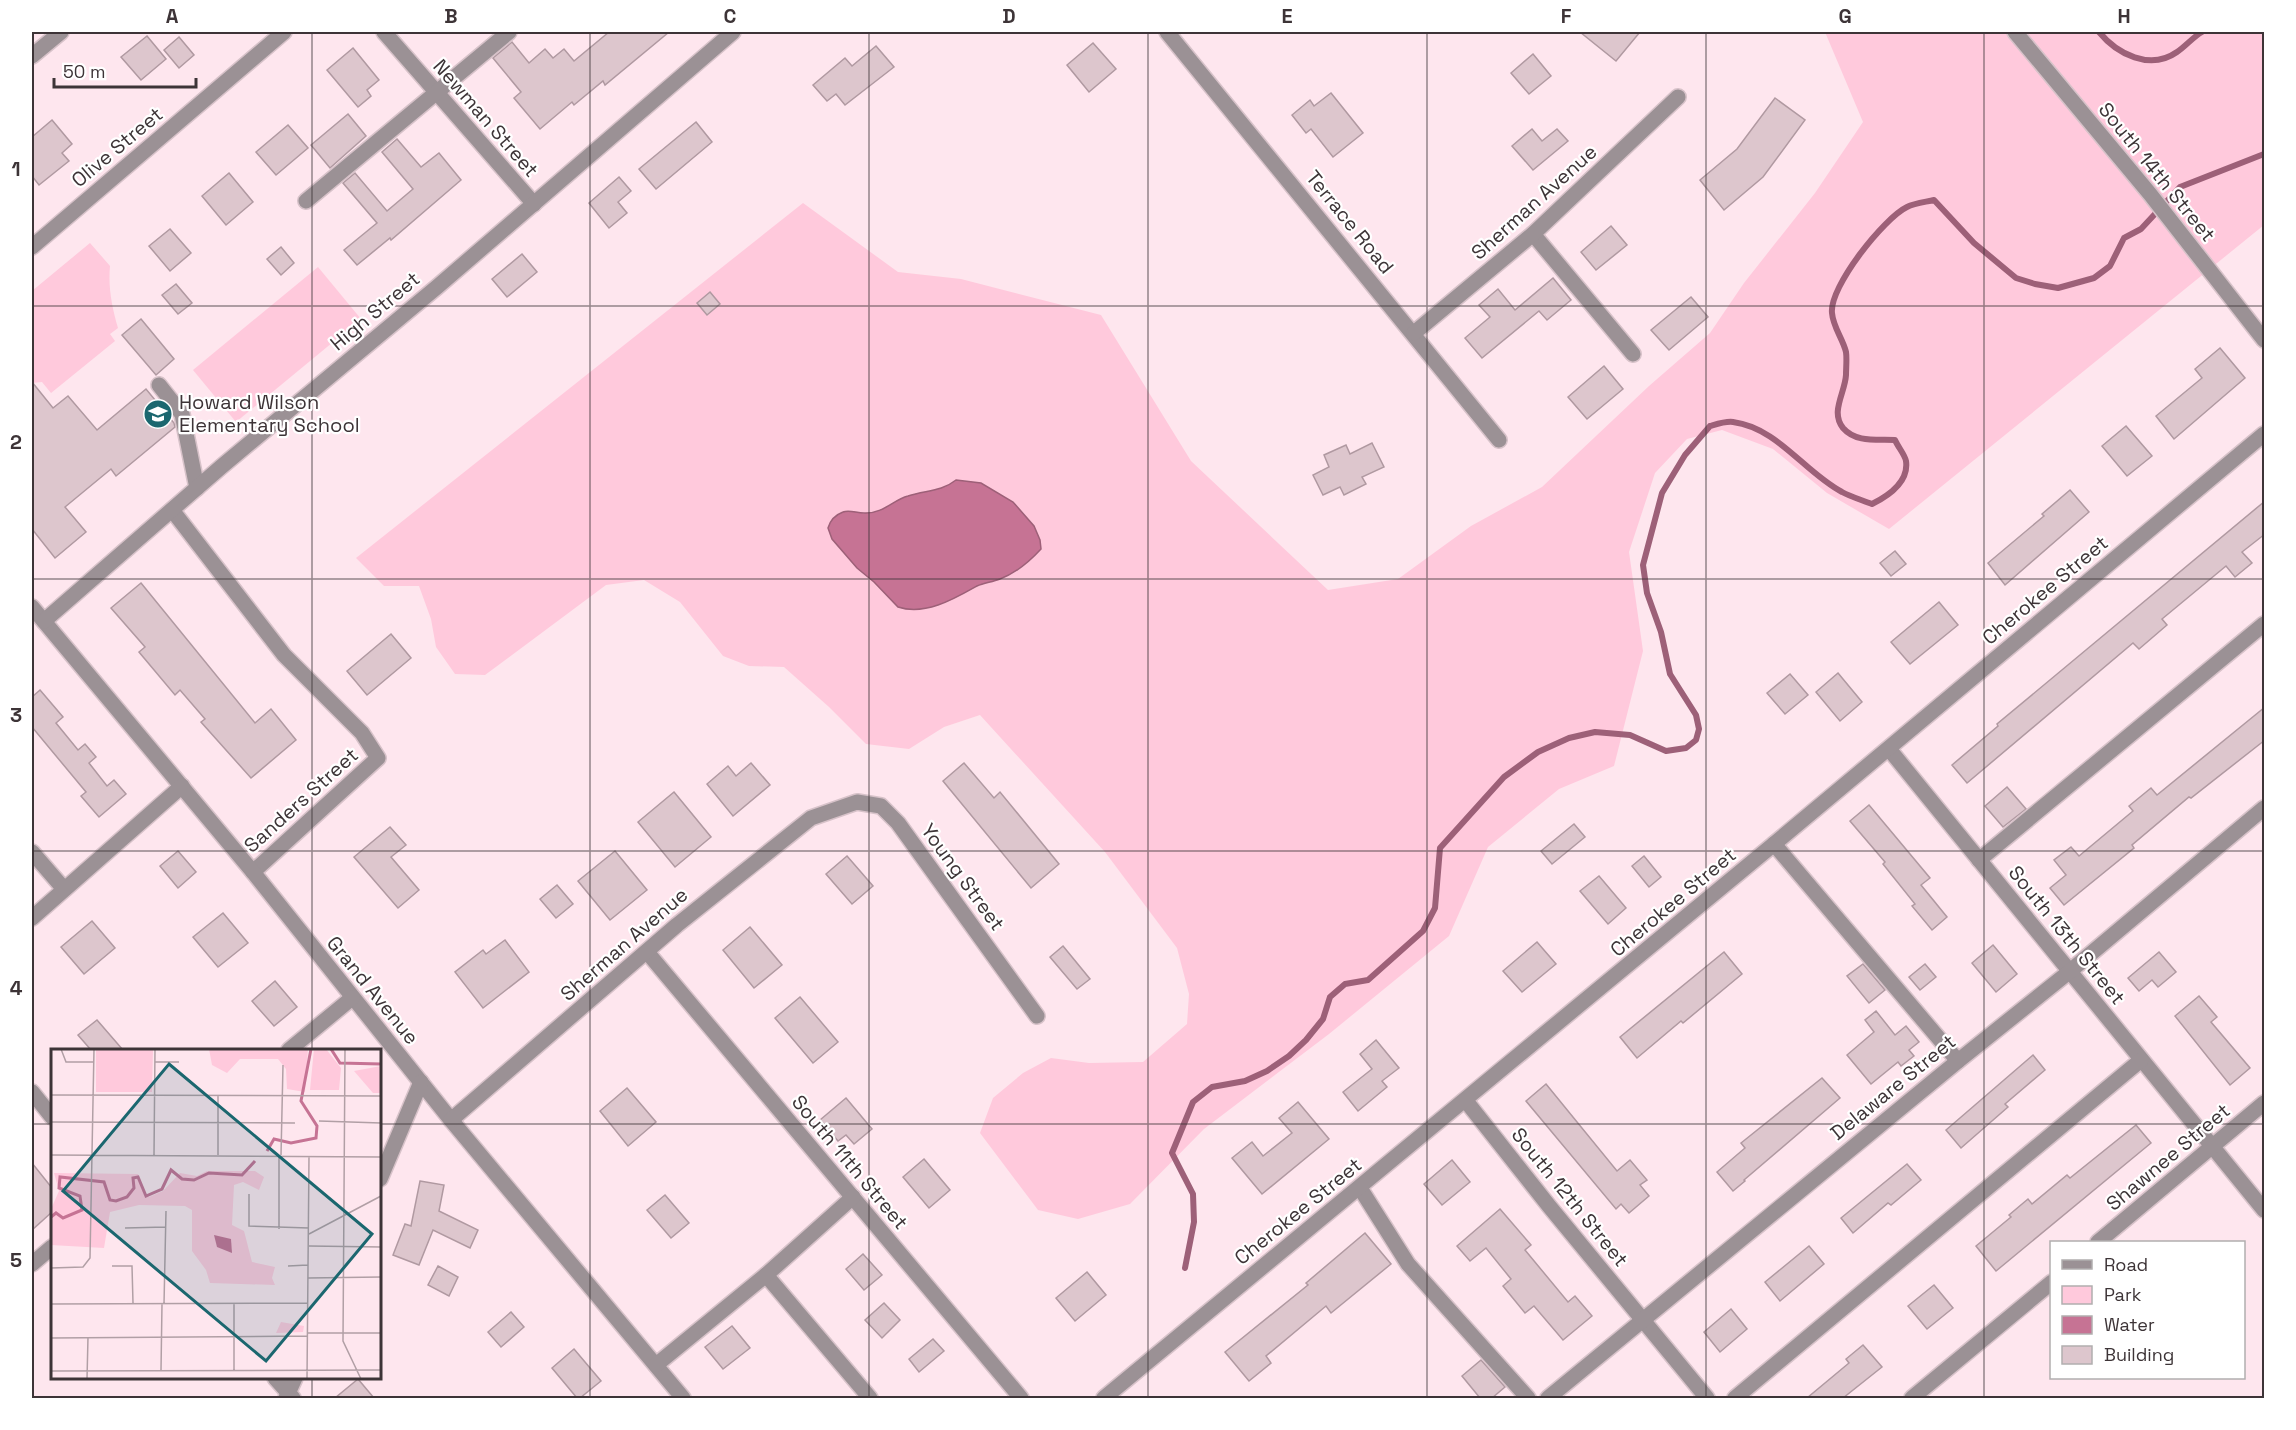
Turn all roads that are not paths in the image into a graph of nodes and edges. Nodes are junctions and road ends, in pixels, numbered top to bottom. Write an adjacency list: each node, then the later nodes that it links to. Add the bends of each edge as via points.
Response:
1 (61, 32): 8 (street)
2 (284, 32): 14 (street, Olive Street)
3 (384, 32): 9 (street, Newman Street)
4 (509, 32): 9 (street)
5 (733, 32): 12 (street, High Street)
6 (1167, 32): 15 (street, Terrace Road)
7 (2015, 32): 16 (street, South 14th Street)
8 (32, 56)
9 (437, 93): 11 (street); 12 (street, Newman Street)
10 (1678, 97): 13 (street, Sherman Avenue)
11 (306, 201)
12 (534, 204): 21 (street, High Street)
13 (1533, 234): 15 (street, Sherman Avenue); 17 (street)
14 (32, 247)
15 (1414, 333): 20 (street, Terrace Road)
16 (2265, 340)
17 (1632, 354)
18 (159, 385): 21 (street, via 182,414)
19 (2265, 434): 26 (street, Cherokee Street)
20 (1498, 440)
21 (198, 489): 22 (street, High Street)
22 (172, 510): 24 (street, High Street); 33 (street, Sanders Street, via 284,655 362,733 378,758)
23 (32, 607): 24 (street, Grand Avenue)
24 (44, 621): 27 (street, Grand Avenue)
25 (2265, 624): 32 (street)
26 (1889, 749): 30 (street, Cherokee Street); 32 (street, South 13th Street)
27 (182, 786): 33 (street, Grand Avenue); 34 (street)
28 (2265, 808): 37 (street, Delaware Street)
29 (832, 811): 36 (street, Sherman Avenue, via 811,818); 39 (street, Young Street, via 857,802 881,806 898,823)
30 (1774, 844): 42 (street); 45 (street, Cherokee Street)
31 (32, 852): 34 (street)
32 (1979, 860): 37 (street, South 13th Street)
33 (253, 872): 38 (street, Grand Avenue)
34 (64, 889): 35 (street)
35 (32, 918)
36 (647, 952): 48 (street, Sherman Avenue); 52 (street, South 11th Street)
37 (2069, 972): 41 (street, South 13th Street); 42 (street, Delaware Street)
38 (352, 998): 40 (street); 43 (street, Grand Avenue)
39 (1037, 1016)
40 (290, 1049)
41 (2141, 1060): 49 (street, South 13th Street); 71 (street)
42 (1958, 1061): 59 (street, Delaware Street)
43 (421, 1082): 48 (street, Grand Avenue); 50 (street)
44 (32, 1092): 47 (street)
45 (1466, 1101): 51 (street, Cherokee Street); 59 (street, South 12th Street)
46 (2265, 1103): 49 (street, Shawnee Street)
47 (51, 1116)
48 (451, 1120): 60 (street, Grand Avenue)
49 (2212, 1147): 53 (street, South 13th Street); 54 (street, Shawnee Street)
50 (381, 1177)
51 (1359, 1188): 67 (street, Cherokee Street); 68 (street, via 1408,1264)
52 (853, 1197): 57 (street); 66 (street, South 11th Street)
53 (2265, 1210)
54 (2099, 1241)
55 (51, 1248): 56 (street)
56 (32, 1264)
57 (766, 1275): 60 (street); 65 (street)
58 (2050, 1284): 72 (street)
59 (1641, 1320): 69 (street, Delaware Street); 70 (street, South 12th Street)
60 (656, 1365): 64 (street, Grand Avenue)
61 (276, 1379): 63 (street)
62 (294, 1379): 63 (street)
63 (289, 1397)
64 (683, 1398)
65 (870, 1398)
66 (1021, 1398)
67 (1104, 1398)
68 (1528, 1398)
69 (1548, 1398)
70 (1707, 1398)
71 (1735, 1398)
72 (1912, 1398)

